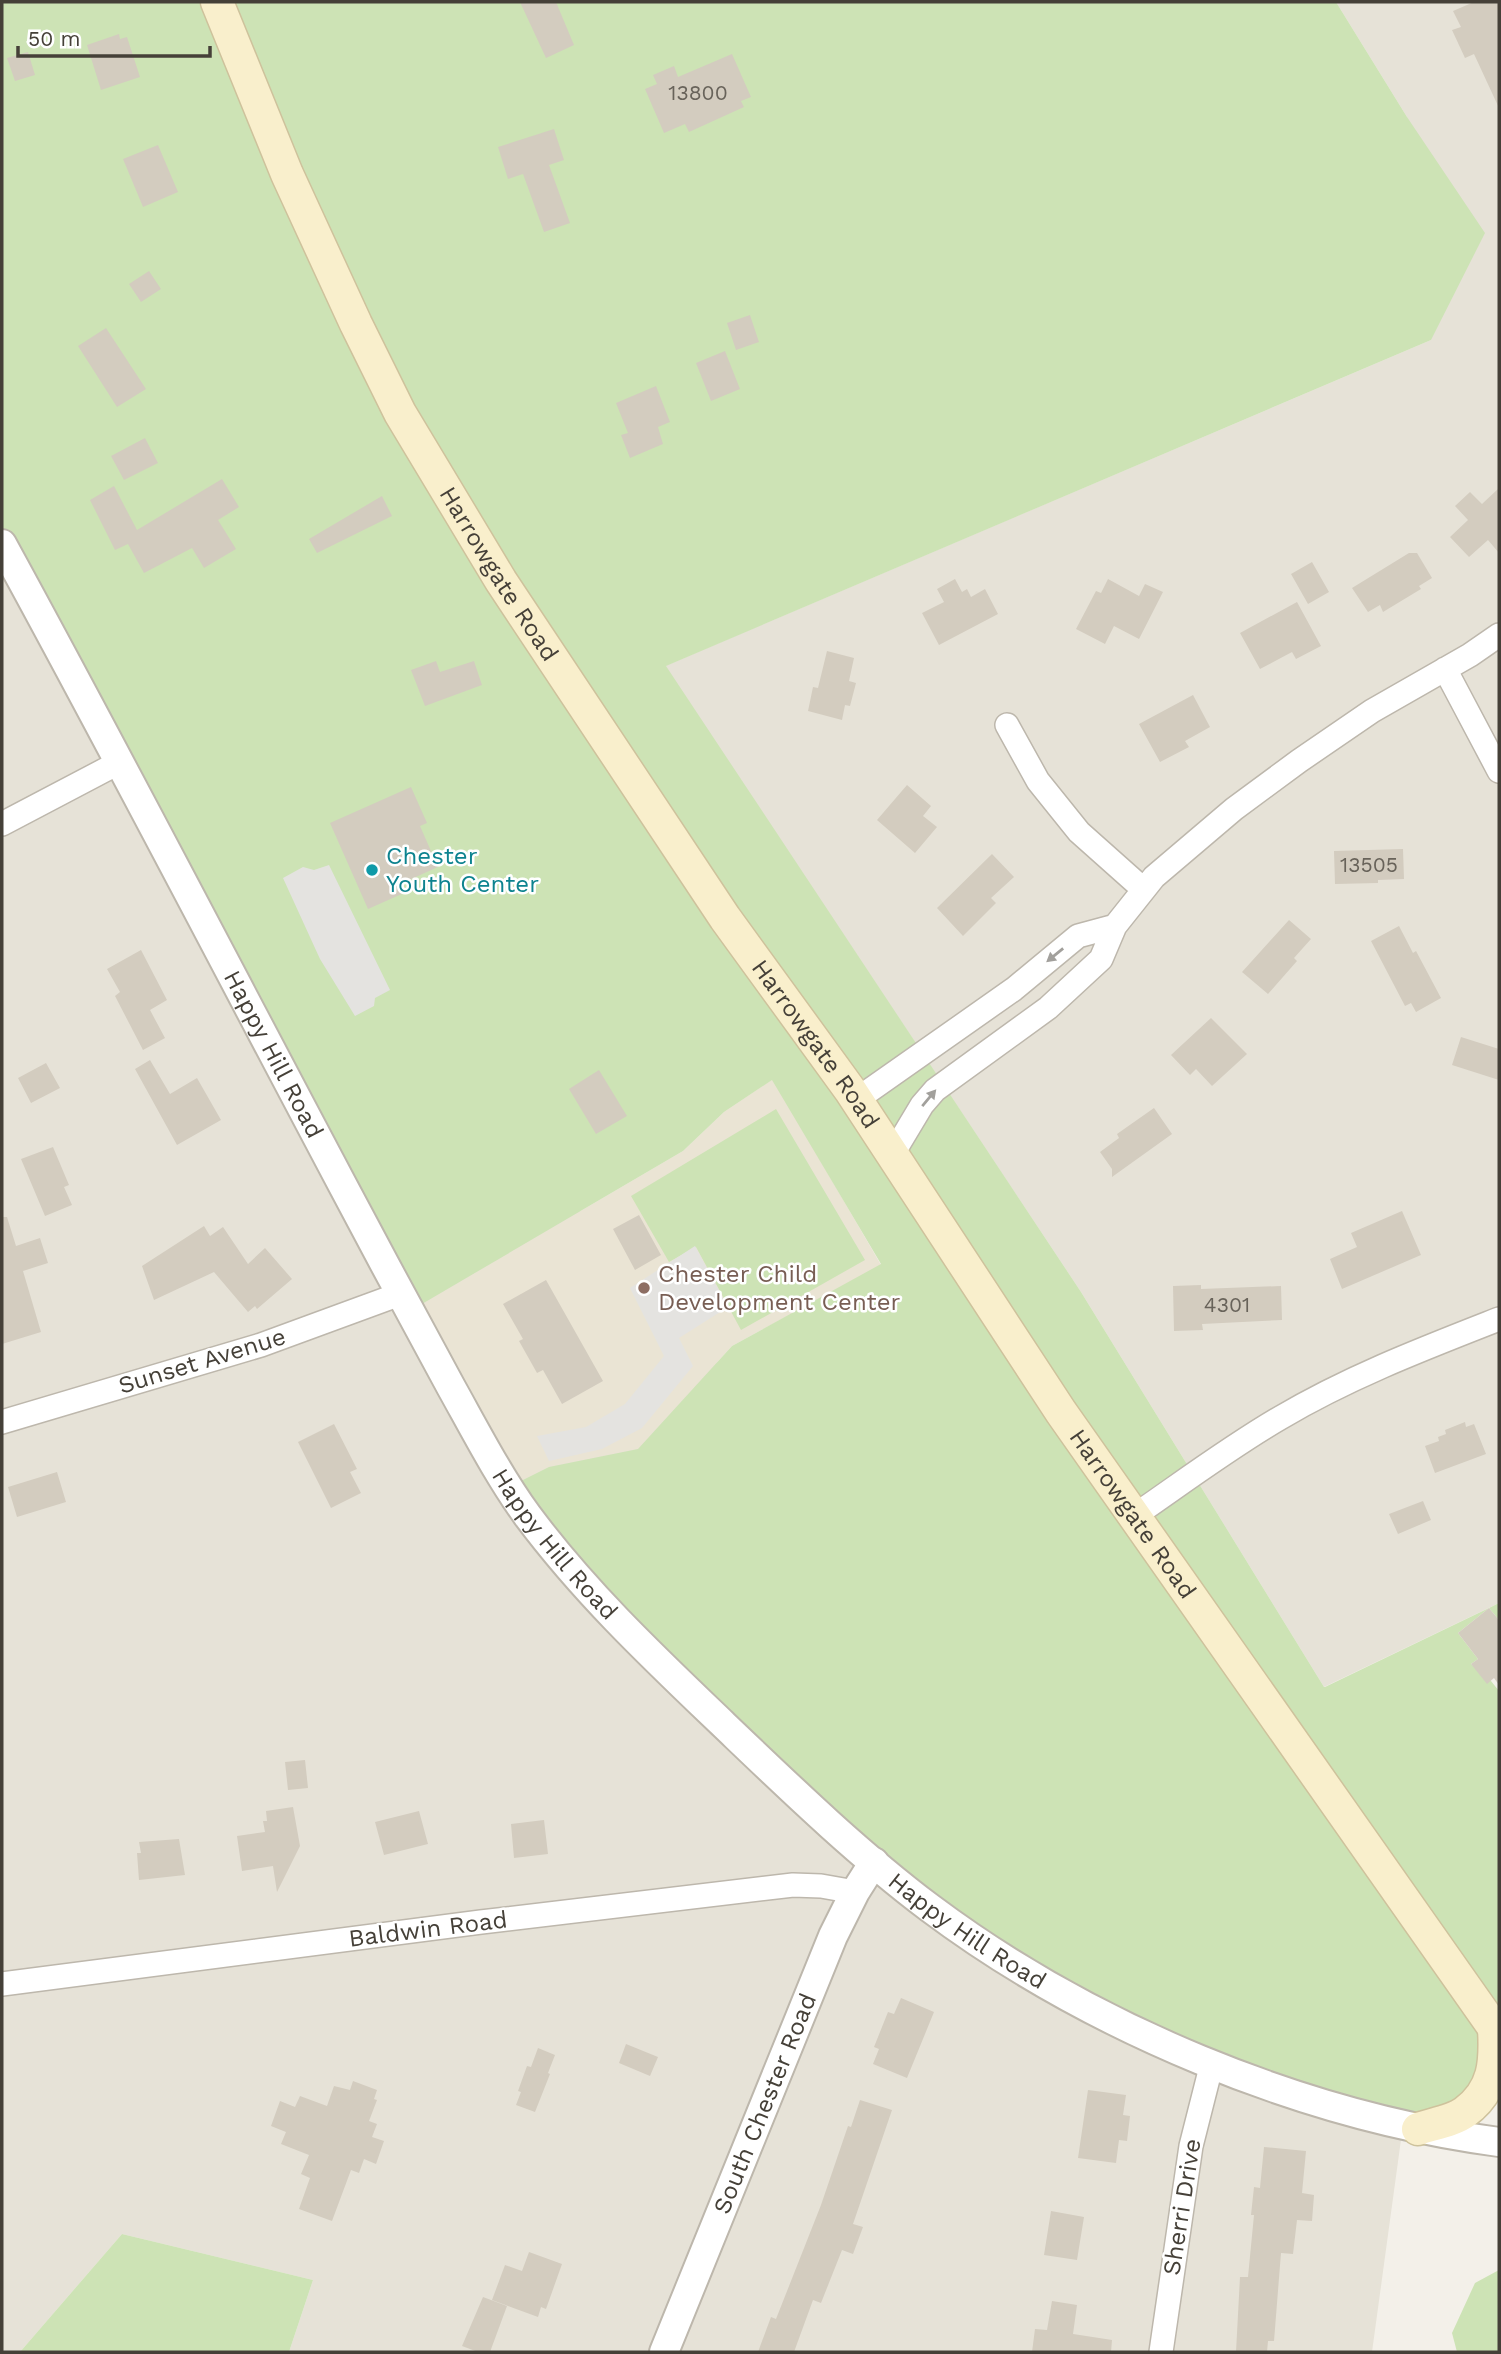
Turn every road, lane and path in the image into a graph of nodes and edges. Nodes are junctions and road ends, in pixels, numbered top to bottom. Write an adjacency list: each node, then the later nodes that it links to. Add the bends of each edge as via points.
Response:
1 (218, 2): 11 (main road, Harrowgate Road, via 287,174 400,413 569,685 725,918)
2 (2, 544): 6 (street, Happy Hill Road)
3 (1499, 635): 4 (street)
4 (1445, 668): 7 (street); 9 (street, via 1298,761 1234,809)
5 (1007, 725): 9 (street, via 1038,781 1079,832)
6 (118, 762): 8 (street); 13 (street, Happy Hill Road)
7 (1499, 771)
8 (2, 824)
9 (1143, 889): 10 (street)
10 (1115, 926): 11 (street, one-way to 11, via 1078,936 1014,989); 12 (street, one-way to 10, via 935,1090 1048,1007 1101,960)
11 (856, 1100): 12 (main road, Harrowgate Road)
12 (892, 1155): 16 (main road, Harrowgate Road)
13 (400, 1294): 15 (street, Sunset Avenue, via 261,1345); 17 (street, Happy Hill Road, via 492,1462 578,1580 768,1768)
14 (1499, 1319): 16 (street, via 1385,1364 1308,1402)
15 (2, 1422)
16 (1134, 1516): 20 (main road, Harrowgate Road)
17 (874, 1861): 18 (street, South Chester Road); 21 (street, Happy Hill Road, via 930,1908 1003,1957 1078,2001)
18 (855, 1892): 19 (street, Baldwin Road, via 793,1885); 24 (street, South Chester Road)
19 (2, 1983)
20 (1497, 2031): 22 (main road, via 1496,2064 1484,2094 1464,2114)
21 (1212, 2063): 22 (street, Happy Hill Road, via 1295,2095); 25 (street, Sherri Drive, via 1191,2146)
22 (1418, 2129): 23 (street, Happy Hill Road)
23 (1499, 2142)
24 (664, 2352)
25 (1161, 2352)

